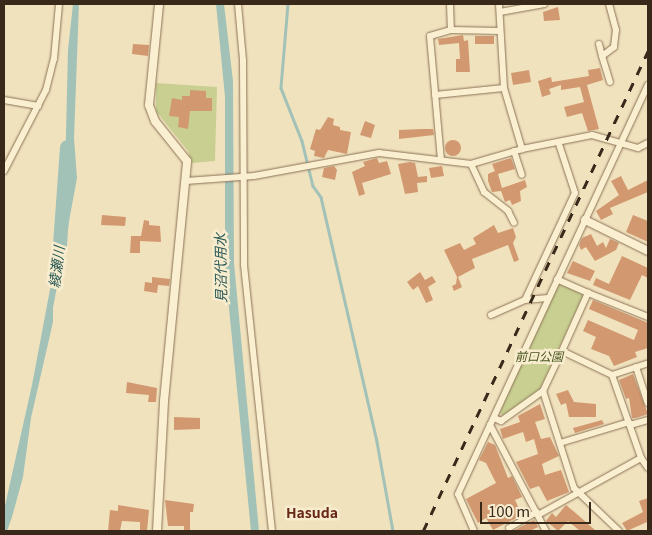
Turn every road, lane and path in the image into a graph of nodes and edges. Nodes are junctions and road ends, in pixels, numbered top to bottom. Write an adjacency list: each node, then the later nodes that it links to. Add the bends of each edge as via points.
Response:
1 (59, 4): 18 (street, via 54,59)
2 (159, 4): 29 (street, via 149,105 155,121 187,161)
3 (238, 4): 28 (street, via 243,60)
4 (450, 4): 9 (street)
5 (499, 4): 8 (street)
6 (544, 4): 8 (street)
7 (609, 4): 12 (street, via 616,30 614,47)
8 (500, 12): 10 (street)
9 (450, 30): 10 (street); 16 (street, via 430,36)
10 (500, 31): 15 (street)
11 (598, 44): 12 (street)
12 (602, 56): 13 (street)
13 (610, 82)
14 (648, 86): 19 (street)
15 (504, 88): 16 (street); 22 (street)
16 (435, 95): 24 (street)
17 (4, 100): 18 (street)
18 (38, 106): 26 (street)
19 (624, 143): 20 (street, via 638,148); 21 (street, via 592,135); 30 (street)
20 (648, 143)
21 (559, 144): 22 (street); 36 (street, via 575,193)
22 (522, 149): 23 (street)
23 (514, 151): 25 (street); 27 (street)
24 (440, 160): 25 (street); 28 (street, via 379,153)
25 (471, 164): 31 (street, via 484,192 508,211)
26 (4, 171)
27 (522, 176)
28 (244, 177): 29 (street); 56 (street, via 244,264)
29 (186, 181): 55 (street, via 164,401)
30 (585, 220): 32 (street); 33 (street)
31 (514, 223)
32 (648, 251)
33 (557, 279): 34 (street); 35 (street)
34 (588, 292): 38 (street); 39 (street)
35 (548, 298): 36 (street); 45 (street)
36 (525, 300): 37 (street)
37 (491, 315)
38 (648, 317)
39 (562, 351): 42 (street); 43 (street)
40 (648, 363): 41 (street)
41 (636, 367): 42 (street); 44 (street)
42 (612, 375): 47 (street)
43 (543, 391): 45 (street, via 501,421); 49 (street)
44 (648, 403)
45 (494, 418): 48 (street)
46 (648, 420): 47 (street)
47 (629, 424): 49 (street); 50 (street)
48 (490, 425): 53 (street); 57 (street, via 458,494)
49 (560, 443): 52 (street)
50 (641, 458): 51 (street); 52 (street)
51 (648, 468)
52 (578, 493): 53 (street); 59 (street)
53 (537, 514): 54 (street); 58 (street)
54 (509, 528)
55 (157, 531)
56 (272, 531)
57 (474, 531)
58 (546, 531)
59 (619, 531)

